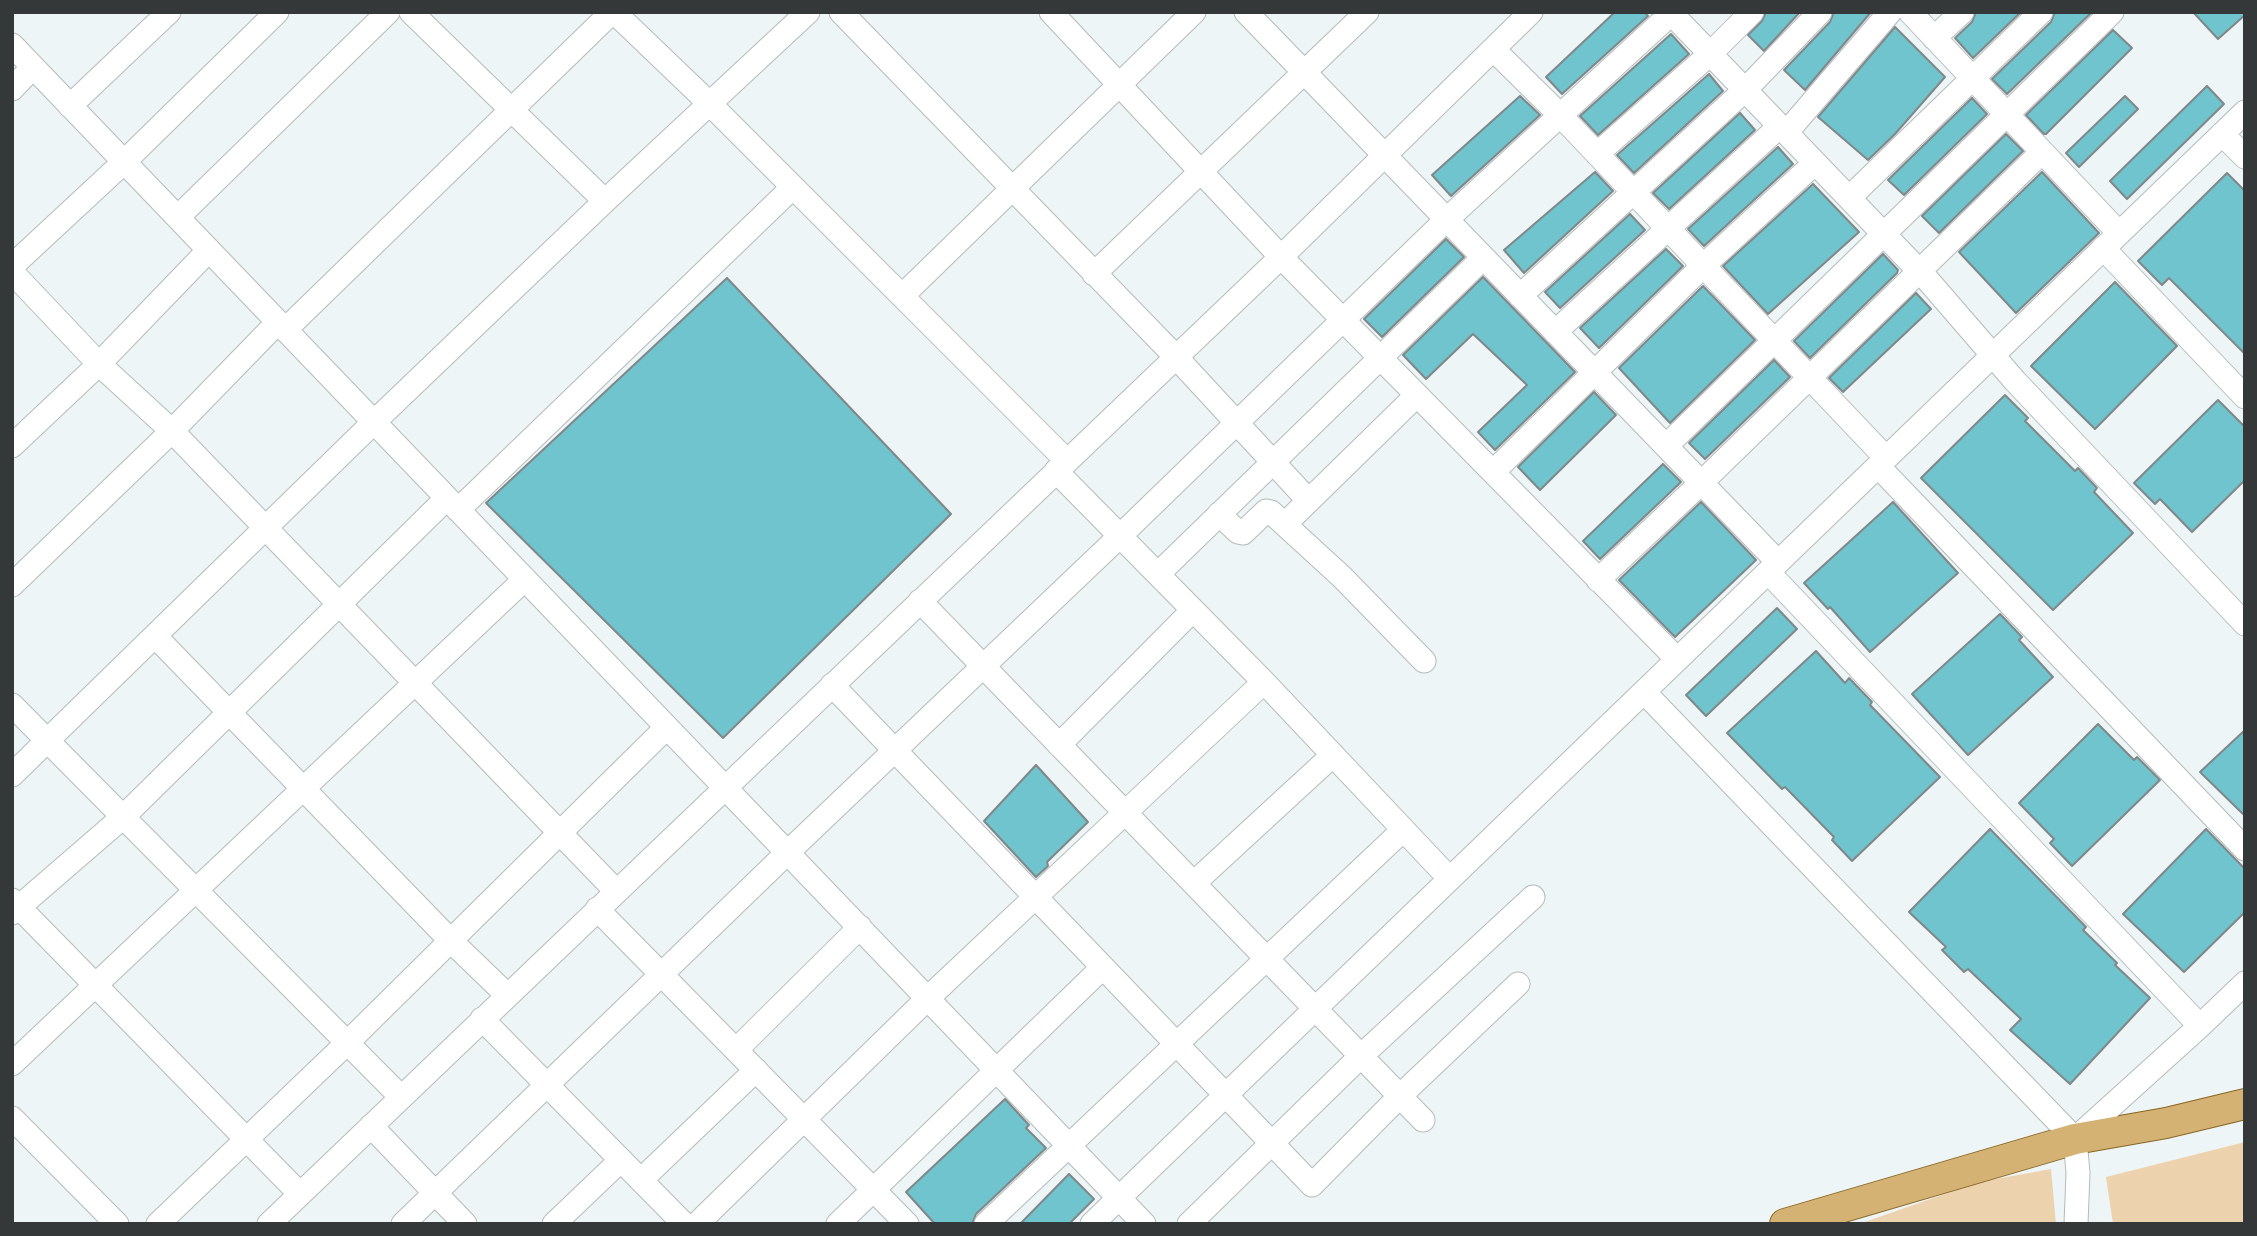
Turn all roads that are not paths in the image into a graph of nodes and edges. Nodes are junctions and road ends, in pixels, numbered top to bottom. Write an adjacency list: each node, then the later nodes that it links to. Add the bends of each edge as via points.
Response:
1 (169, 12): 32 (street)
2 (277, 12): 43 (street)
3 (388, 12): 51 (street)
4 (411, 12): 33 (street)
5 (613, 12): 31 (street); 33 (street)
6 (808, 12): 31 (street)
7 (841, 12): 47 (street)
8 (1051, 12): 28 (street)
9 (1194, 12): 28 (street)
10 (1246, 12): 26 (street)
11 (1367, 12): 26 (street)
12 (1531, 12): 23 (street)
13 (1752, 12): 24 (street)
14 (1820, 12): 30 (street)
15 (1890, 12): 37 (street)
16 (1910, 12): 21 (street)
17 (1962, 12): 21 (street)
18 (2041, 12): 27 (street)
19 (1671, 13): 24 (street); 36 (street)
20 (2109, 13): 35 (street)
21 (1934, 38): 27 (street)
22 (12, 45): 25 (street)
23 (1494, 50): 36 (street); 41 (street)
24 (1710, 54): 30 (street); 40 (street)
25 (33, 67): 29 (street); 32 (street)
26 (1304, 73): 41 (street); 45 (street)
27 (1972, 78): 35 (street); 49 (street)
28 (1118, 85): 45 (street); 47 (street)
29 (12, 89)
30 (1745, 90): 37 (street); 48 (street)
31 (710, 104): 46 (street); 50 (street)
32 (70, 106): 43 (street)
33 (512, 111): 50 (street); 67 (street)
34 (2245, 112): 38 (street)
35 (2007, 114): 39 (street); 54 (street)
36 (1560, 116): 40 (street); 52 (street)
37 (1783, 130): 44 (street); 53 (street)
38 (2222, 134): 42 (street); 55 (street)
39 (2042, 152): 55 (street); 61 (street)
40 (1597, 154): 48 (street)
41 (1385, 157): 52 (street); 57 (street)
42 (2245, 158)
43 (124, 162): 51 (street); 59 (street)
44 (1815, 163): 49 (street); 60 (street)
45 (1200, 172): 57 (street); 63 (street)
46 (793, 187): 64 (street); 89 (street)
47 (1011, 188): 63 (street); 64 (street)
48 (1634, 193): 53 (street); 65 (street)
49 (1849, 198): 54 (street)
50 (605, 201): 78 (street)
51 (178, 218): 56 (street)
52 (1446, 220): 58 (street); 66 (street)
53 (1668, 229): 60 (street); 68 (street)
54 (1884, 234): 61 (street); 69 (street)
55 (2111, 241): 70 (street); 77 (street)
56 (209, 250): 67 (street); 73 (street)
57 (1281, 257): 66 (street); 71 (street)
58 (1483, 258): 65 (street); 72 (street)
59 (12, 266)
60 (1703, 266): 69 (street); 74 (street)
61 (1920, 271): 70 (street); 75 (street)
62 (12, 272): 73 (street)
63 (1094, 274): 71 (street)
64 (902, 296): 85 (street)
65 (1520, 296): 68 (street)
66 (1343, 320): 72 (street); 79 (street)
67 (282, 326): 78 (street); 80 (street)
68 (1555, 332): 74 (street)
69 (1774, 340): 75 (street); 82 (street)
70 (1993, 355): 84 (street); 102 (street)
71 (1176, 358): 79 (street); 85 (street)
72 (1381, 358): 76 (street); 83 (street)
73 (99, 364): 80 (street); 81 (street)
74 (1594, 372): 82 (street); 86 (street)
75 (1810, 378): 84 (street); 87 (street)
76 (1417, 395): 86 (street); 88 (street)
77 (2245, 397)
78 (374, 422): 89 (street); 92 (street)
79 (1237, 423): 83 (street); 93 (street)
80 (172, 431): 92 (street); 98 (street)
81 (12, 446)
82 (1666, 446): 87 (street)
83 (1274, 462): 88 (street); 90 (street)
84 (1882, 462): 94 (street); 125 (street)
85 (1061, 466): 93 (street); 99 (street)
86 (1493, 472): 97 (street)
87 (1701, 483): 94 (street); 97 (street)
88 (1308, 500): 91 (street)
89 (453, 504): 96 (street); 100 (street)
90 (1219, 514): 91 (street, via 1244,533 1266,511); 95 (street)
91 (1285, 524): 105 (street)
92 (266, 528): 100 (street); 103 (street)
93 (1120, 536): 95 (street); 106 (street)
94 (1773, 567): 104 (street); 147 (street)
95 (1158, 574): 101 (street)
96 (525, 579): 107 (street); 113 (street)
97 (1598, 580): 104 (street)
98 (12, 585)
99 (920, 601): 106 (street); 109 (street)
100 (339, 604): 107 (street); 112 (street)
101 (1193, 610): 108 (street); 115 (street)
102 (2245, 624)
103 (155, 636): 112 (street); 114 (street)
104 (1677, 659): 110 (street)
105 (1424, 661)
106 (983, 666): 115 (street); 116 (street)
107 (415, 682): 120 (street); 124 (street)
108 (1264, 682): 117 (street); 121 (street)
109 (832, 685): 116 (street); 119 (street)
110 (1644, 691): 127 (street); 164 (street)
111 (12, 705): 114 (street)
112 (229, 712): 120 (street); 122 (street)
113 (667, 727): 119 (street); 124 (street)
114 (47, 741): 118 (street); 122 (street)
115 (1059, 745): 121 (street)
116 (894, 751): 126 (street); 132 (street)
117 (1333, 755): 123 (street); 128 (street)
118 (12, 775)
119 (725, 787): 126 (street); 130 (street)
120 (303, 788): 129 (street); 136 (street)
121 (1125, 812): 128 (street); 132 (street)
122 (123, 817): 129 (street); 133 (street)
123 (1403, 830): 127 (street); 137 (street)
124 (560, 833): 130 (street); 136 (street)
125 (2245, 849)
126 (788, 852): 135 (street); 139 (street)
127 (1450, 879): 145 (street)
128 (1194, 883): 137 (street)
129 (196, 890): 141 (street); 148 (street)
130 (616, 891): 134 (street)
131 (1533, 897): 151 (street)
132 (1035, 898): 138 (street); 144 (street)
133 (14, 907): 141 (street)
134 (597, 909): 139 (street); 143 (street)
135 (860, 927): 144 (street); 150 (street)
136 (451, 941): 143 (street); 148 (street)
137 (1267, 958): 145 (street); 149 (street)
138 (1102, 968): 149 (street); 154 (street)
139 (661, 974): 150 (street); 155 (street)
140 (2245, 983): 147 (street)
141 (96, 985): 152 (street); 165 (street)
142 (1518, 985): 157 (street)
143 (508, 995): 146 (street)
144 (928, 998): 154 (street); 161 (street)
145 (1315, 1009): 151 (street); 156 (street)
146 (482, 1020): 155 (street); 158 (street)
147 (2200, 1026): 164 (street)
148 (347, 1043): 158 (street); 165 (street)
149 (1175, 1045): 156 (street); 167 (street)
150 (736, 1050): 153 (street)
151 (1361, 1056): 157 (street); 166 (street)
152 (12, 1064)
153 (756, 1070): 161 (street); 169 (street)
154 (996, 1070): 167 (street); 170 (street)
155 (547, 1085): 168 (street); 171 (street)
156 (1224, 1096): 166 (street); 173 (street)
157 (1400, 1096): 162 (street); 166 (street, via 1312,1185)
158 (401, 1097): 163 (street)
159 (2245, 1104): 164 (main road)
160 (12, 1118): 174 (street)
161 (804, 1119): 170 (street); 181 (street)
162 (1423, 1119)
163 (371, 1126): 171 (street); 172 (street)
164 (2074, 1139): 188 (main road); 189 (street)
165 (246, 1140): 172 (street); 175 (street)
166 (1270, 1143): 187 (street)
167 (1069, 1145): 173 (street); 184 (street)
168 (621, 1160): 169 (street); 179 (street)
169 (641, 1180): 180 (street)
170 (874, 1190): 182 (street); 183 (street)
171 (435, 1193): 177 (street); 178 (street)
172 (300, 1194): 176 (street)
173 (1119, 1198): 185 (street); 186 (street)
174 (117, 1224)
175 (158, 1224)
176 (269, 1224)
177 (403, 1224)
178 (464, 1224)
179 (554, 1224)
180 (684, 1224)
181 (698, 1224)
182 (838, 1224)
183 (907, 1224)
184 (986, 1224)
185 (1093, 1224)
186 (1144, 1224)
187 (1189, 1224)
188 (1785, 1224)
189 (2076, 1224)

